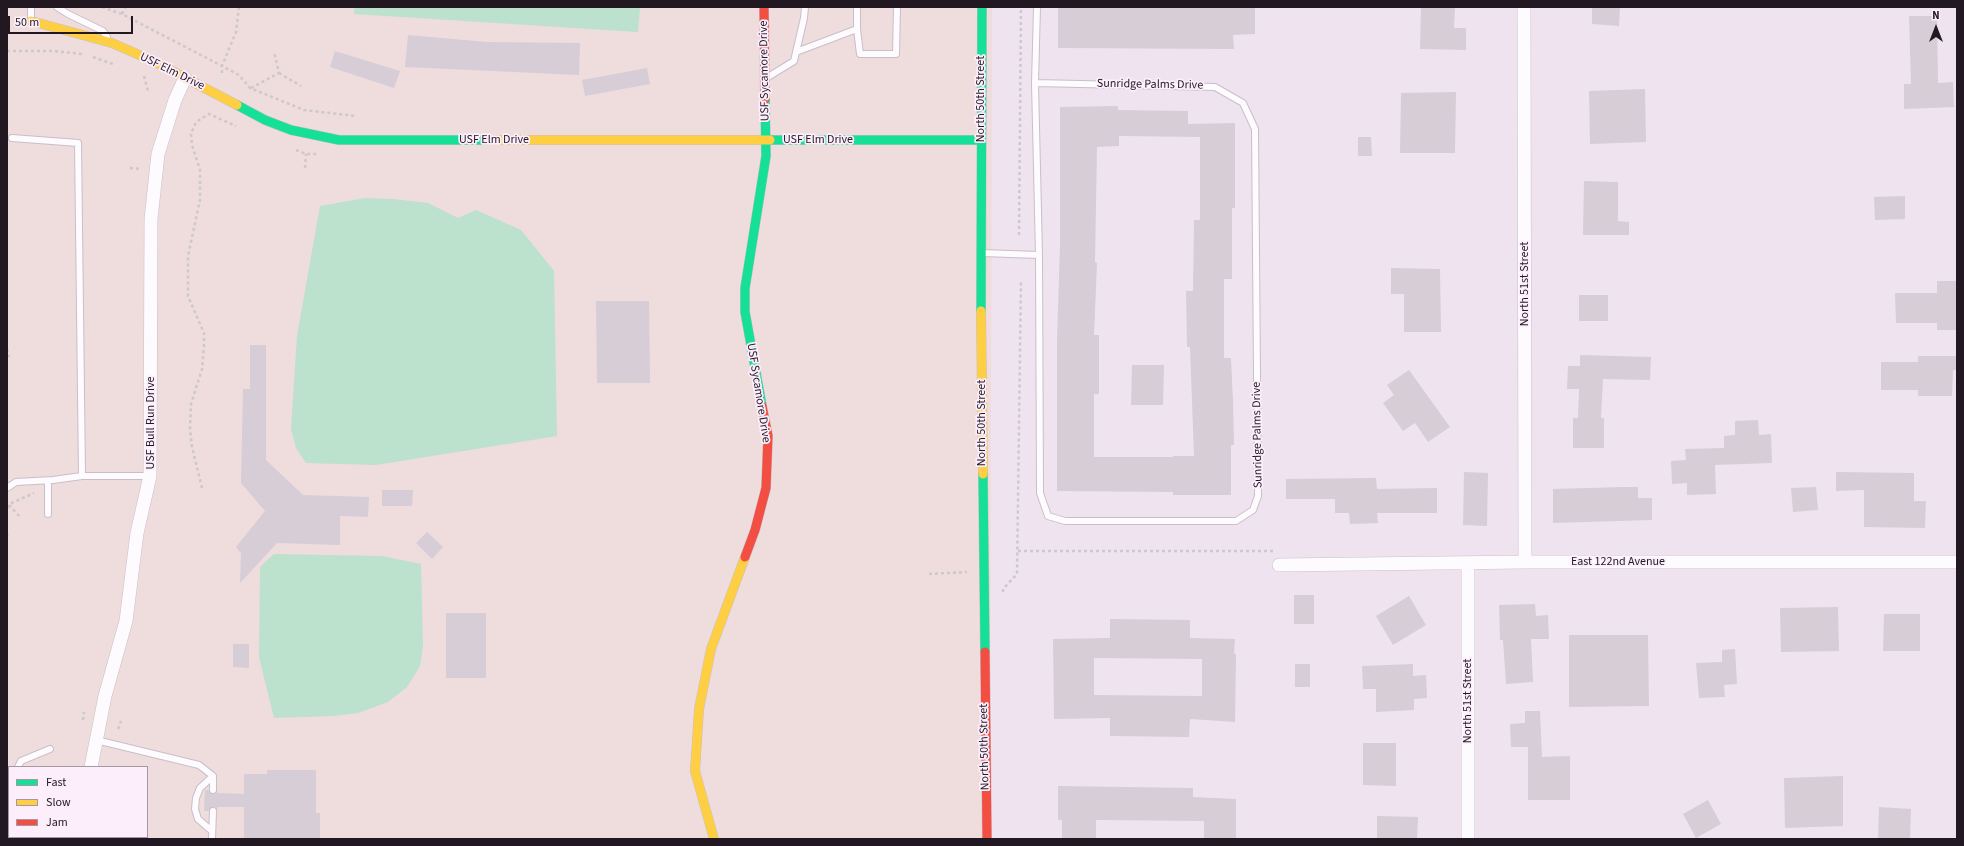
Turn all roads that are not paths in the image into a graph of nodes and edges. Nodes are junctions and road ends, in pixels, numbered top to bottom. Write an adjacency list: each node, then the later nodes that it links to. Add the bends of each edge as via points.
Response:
1 (31, 7): 10 (lane)
2 (57, 7): 12 (lane, via 103,31)
3 (764, 7): 15 (street, USF Sycamore Drive)
4 (804, 7): 13 (lane)
5 (857, 7): 11 (lane)
6 (897, 7): 11 (lane, via 896,54 860,54)
7 (982, 7): 18 (street, North 50th Street)
8 (1037, 7): 16 (lane, Sunridge Palms Drive)
9 (1524, 7): 27 (street, North 51st Street)
10 (31, 21): 12 (street, USF Elm Drive)
11 (857, 29): 13 (lane)
12 (112, 43): 14 (street, USF Elm Drive)
13 (796, 52): 15 (lane, via 794,61)
14 (185, 78): 19 (street, USF Elm Drive, via 265,120 291,130 339,140); 23 (street, USF Bull Run Drive, via 175,100 158,154 151,219)
15 (765, 79): 19 (street, USF Sycamore Drive)
16 (1035, 83): 21 (lane, Sunridge Palms Drive); 21 (lane, Sunridge Palms Drive, via 1214,87 1243,103 1255,129 1258,496 1252,510 1236,521 1065,521 1048,516 1040,493)
17 (12, 138): 22 (lane, via 78,143)
18 (981, 140): 19 (street, USF Elm Drive); 20 (street, North 50th Street)
19 (766, 141): 40 (street, USF Sycamore Drive, via 766,156 745,288 745,312 768,436 766,488 755,530 711,649 699,709 695,771)
20 (980, 253): 21 (lane); 41 (street, North 50th Street)
21 (1039, 255)
22 (82, 476): 23 (lane); 24 (lane)
23 (150, 476): 31 (street, USF Bull Run Drive, via 137,533 126,621)
24 (48, 481): 25 (lane, via 16,482); 26 (lane)
25 (7, 488)
26 (48, 514)
27 (1525, 562): 28 (street, East 122nd Avenue); 29 (street, East 122nd Avenue)
28 (1957, 562)
29 (1468, 563): 30 (street, East 122nd Avenue); 42 (street, North 51st Street)
30 (1279, 565)
31 (95, 740): 34 (street, USF Bull Run Drive); 35 (lane, via 199,765)
32 (50, 749): 33 (lane, via 21,761)
33 (18, 766)
34 (91, 766)
35 (214, 776): 36 (lane); 38 (lane, via 200,788 196,798 198,819)
36 (214, 790)
37 (214, 811): 38 (lane)
38 (212, 831): 39 (lane)
39 (212, 839)
40 (714, 839)
41 (987, 839)
42 (1468, 839)

